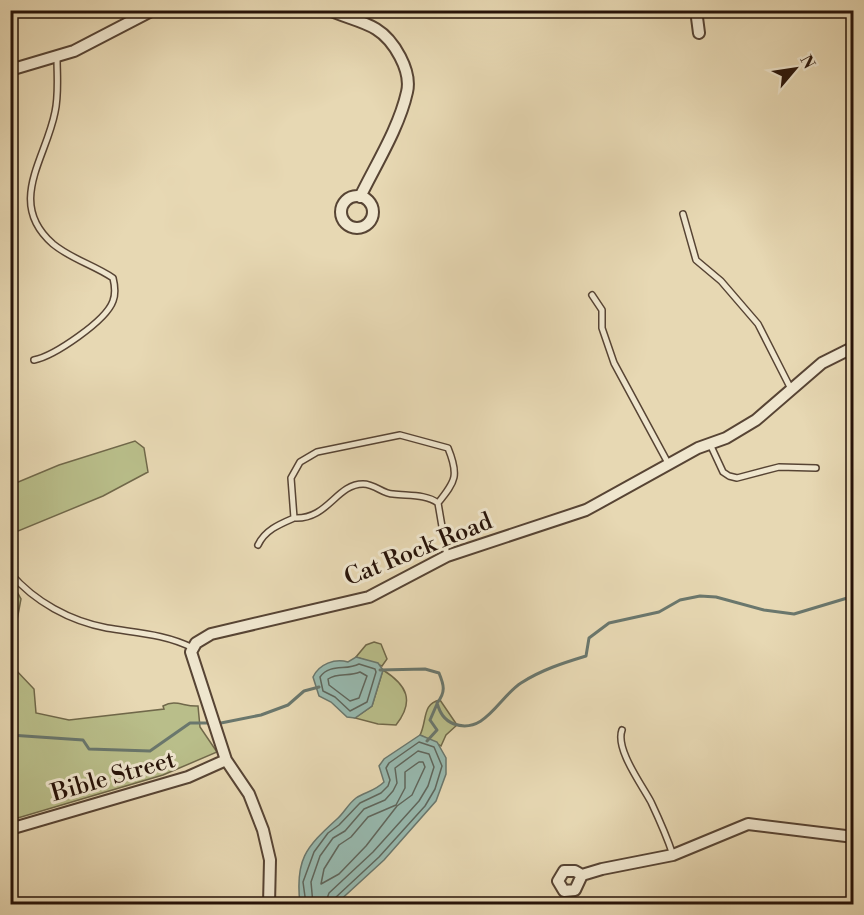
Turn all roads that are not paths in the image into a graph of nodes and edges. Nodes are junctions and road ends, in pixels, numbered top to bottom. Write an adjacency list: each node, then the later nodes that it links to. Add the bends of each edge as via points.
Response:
1 (153, 10): 5 (street)
2 (329, 10): 7 (street, via 386,36 406,71 408,90 399,116)
3 (696, 10): 4 (street)
4 (699, 33)
5 (57, 57): 6 (street); 11 (lane, via 55,114 36,165 33,216 54,245 113,278 116,288 113,303 102,315 54,354)
6 (10, 70)
7 (360, 197)
8 (683, 214): 12 (lane, via 696,260 721,281 758,324)
9 (592, 296): 14 (lane, via 602,310 602,328 614,363)
10 (854, 347): 12 (street, Cat Rock Road, via 822,363)
11 (34, 360)
12 (791, 389): 13 (street, Cat Rock Road, via 756,420)
13 (710, 444): 14 (street, Cat Rock Road); 15 (lane, via 729,477 779,467)
14 (668, 463): 19 (street, Cat Rock Road, via 586,510)
15 (816, 468)
16 (438, 503): 17 (lane, via 430,498 390,495 377,486 361,484 339,495 319,513 307,519); 17 (lane, via 456,474 448,448 400,435 323,450 300,462 291,478); 19 (lane)
17 (294, 518): 18 (lane, via 274,528)
18 (258, 545)
19 (447, 556): 21 (street, Cat Rock Road, via 369,597 211,634)
20 (10, 573): 21 (lane, via 43,602 72,617 96,626 155,634)
21 (194, 648): 23 (street, via 191,652)
22 (622, 730): 26 (lane, via 622,747)
23 (226, 760): 24 (street, Bible Street, via 188,777); 28 (street, via 245,785 263,830 270,860)
24 (10, 829)
25 (854, 837): 26 (street, via 748,824)
26 (673, 855): 27 (street)
27 (582, 875)
28 (269, 904)

